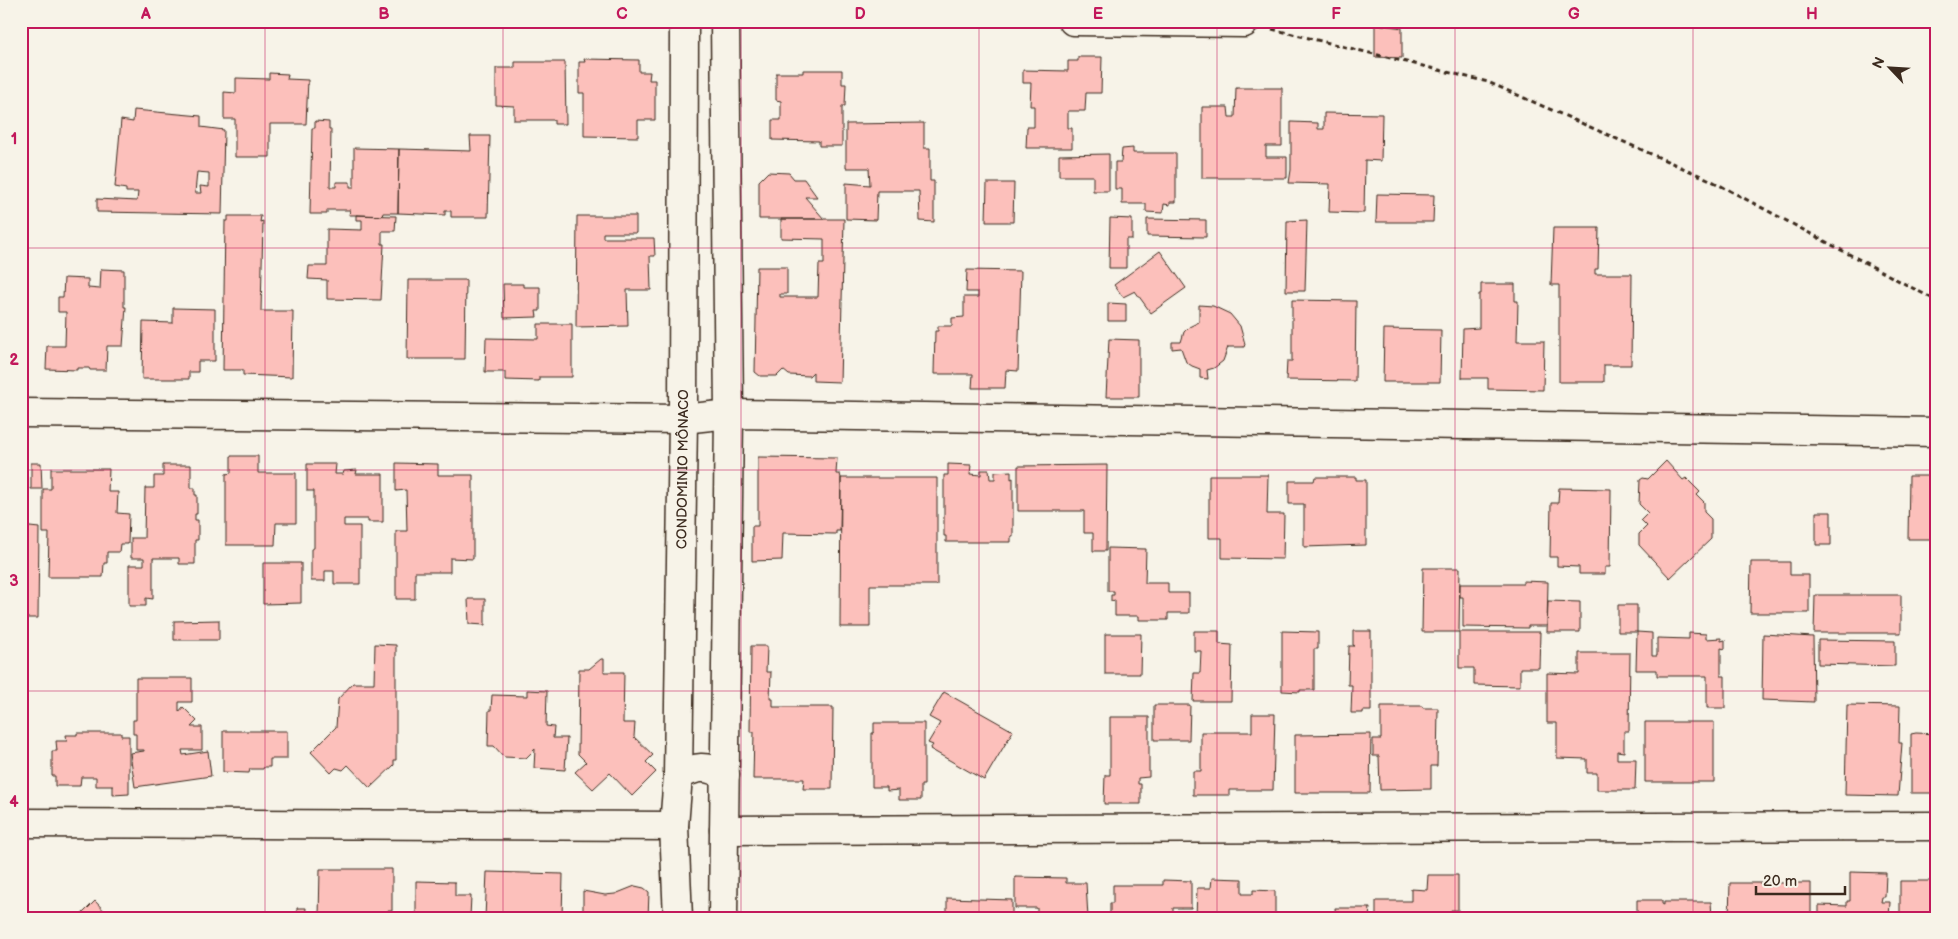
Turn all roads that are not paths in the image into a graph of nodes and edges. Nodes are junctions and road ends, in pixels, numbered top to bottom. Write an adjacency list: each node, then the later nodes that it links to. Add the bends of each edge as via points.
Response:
1 (684, 21): 7 (street, CONDOMINIO MÔNACO)
2 (725, 21): 6 (street)
3 (1073, 21): 4 (street)
4 (1244, 23)
5 (21, 413): 7 (street)
6 (729, 414): 7 (street); 8 (street); 9 (street)
7 (683, 419): 10 (street, CONDOMINIO MÔNACO)
8 (1937, 432)
9 (725, 775): 10 (street, via 712,768 694,768); 14 (street)
10 (678, 776): 12 (street, CONDOMINIO MÔNACO)
11 (21, 823): 12 (street)
12 (674, 826): 15 (street, CONDOMINIO MÔNACO)
13 (1937, 826): 14 (street)
14 (724, 830): 16 (street)
15 (678, 886): 16 (street, via 708,896); 17 (street, CONDOMINIO MÔNACO)
16 (722, 891): 18 (street)
17 (678, 918)
18 (723, 918)

